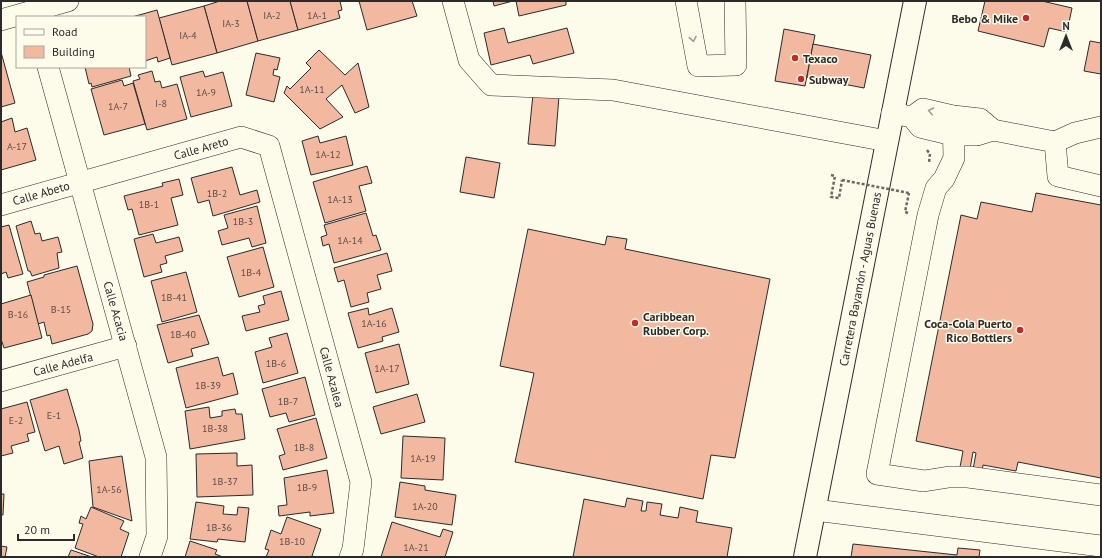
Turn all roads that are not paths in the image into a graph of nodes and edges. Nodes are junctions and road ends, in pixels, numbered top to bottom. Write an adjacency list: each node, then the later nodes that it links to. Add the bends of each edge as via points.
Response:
1 (68, 1): 6 (street)
2 (453, 1): 14 (street, via 469,60 491,85 613,90)
3 (686, 1): 4 (street, one-way to 4, via 698,66 736,65)
4 (735, 1)
5 (915, 1): 11 (main road, Carretera Bayamón - Aguas Buenas)
6 (34, 14): 7 (street)
7 (23, 16)
8 (16, 17): 9 (street)
9 (1, 20)
10 (48, 68): 16 (street, Calle Acacia)
11 (902, 116): 12 (street, via 920,127); 14 (main road, Carretera Bayamón - Aguas Buenas)
12 (953, 125): 15 (street, via 980,119 993,130); 22 (street, via 954,158 944,179 936,188 928,215 877,474 924,481 968,477)
13 (1101, 127): 15 (street, via 1075,133)
14 (887, 141): 23 (main road, Carretera Bayamón - Aguas Buenas)
15 (1055, 142): 17 (street, via 1058,176)
16 (80, 182): 18 (street, Calle Areto, via 241,137 269,146); 19 (street, Calle Abeto); 20 (street, Calle Acacia)
17 (1101, 186)
18 (284, 200): 26 (street, Calle Azalea, via 361,482)
19 (1, 205)
20 (126, 346): 21 (street, Calle Adelfa); 25 (street, Calle Acacia, via 156,457 157,536)
21 (1, 381)
22 (1101, 495)
23 (815, 510): 24 (street); 27 (main road, Carretera Bayamón - Aguas Buenas)
24 (1101, 546)
25 (150, 557)
26 (350, 557)
27 (805, 557)

